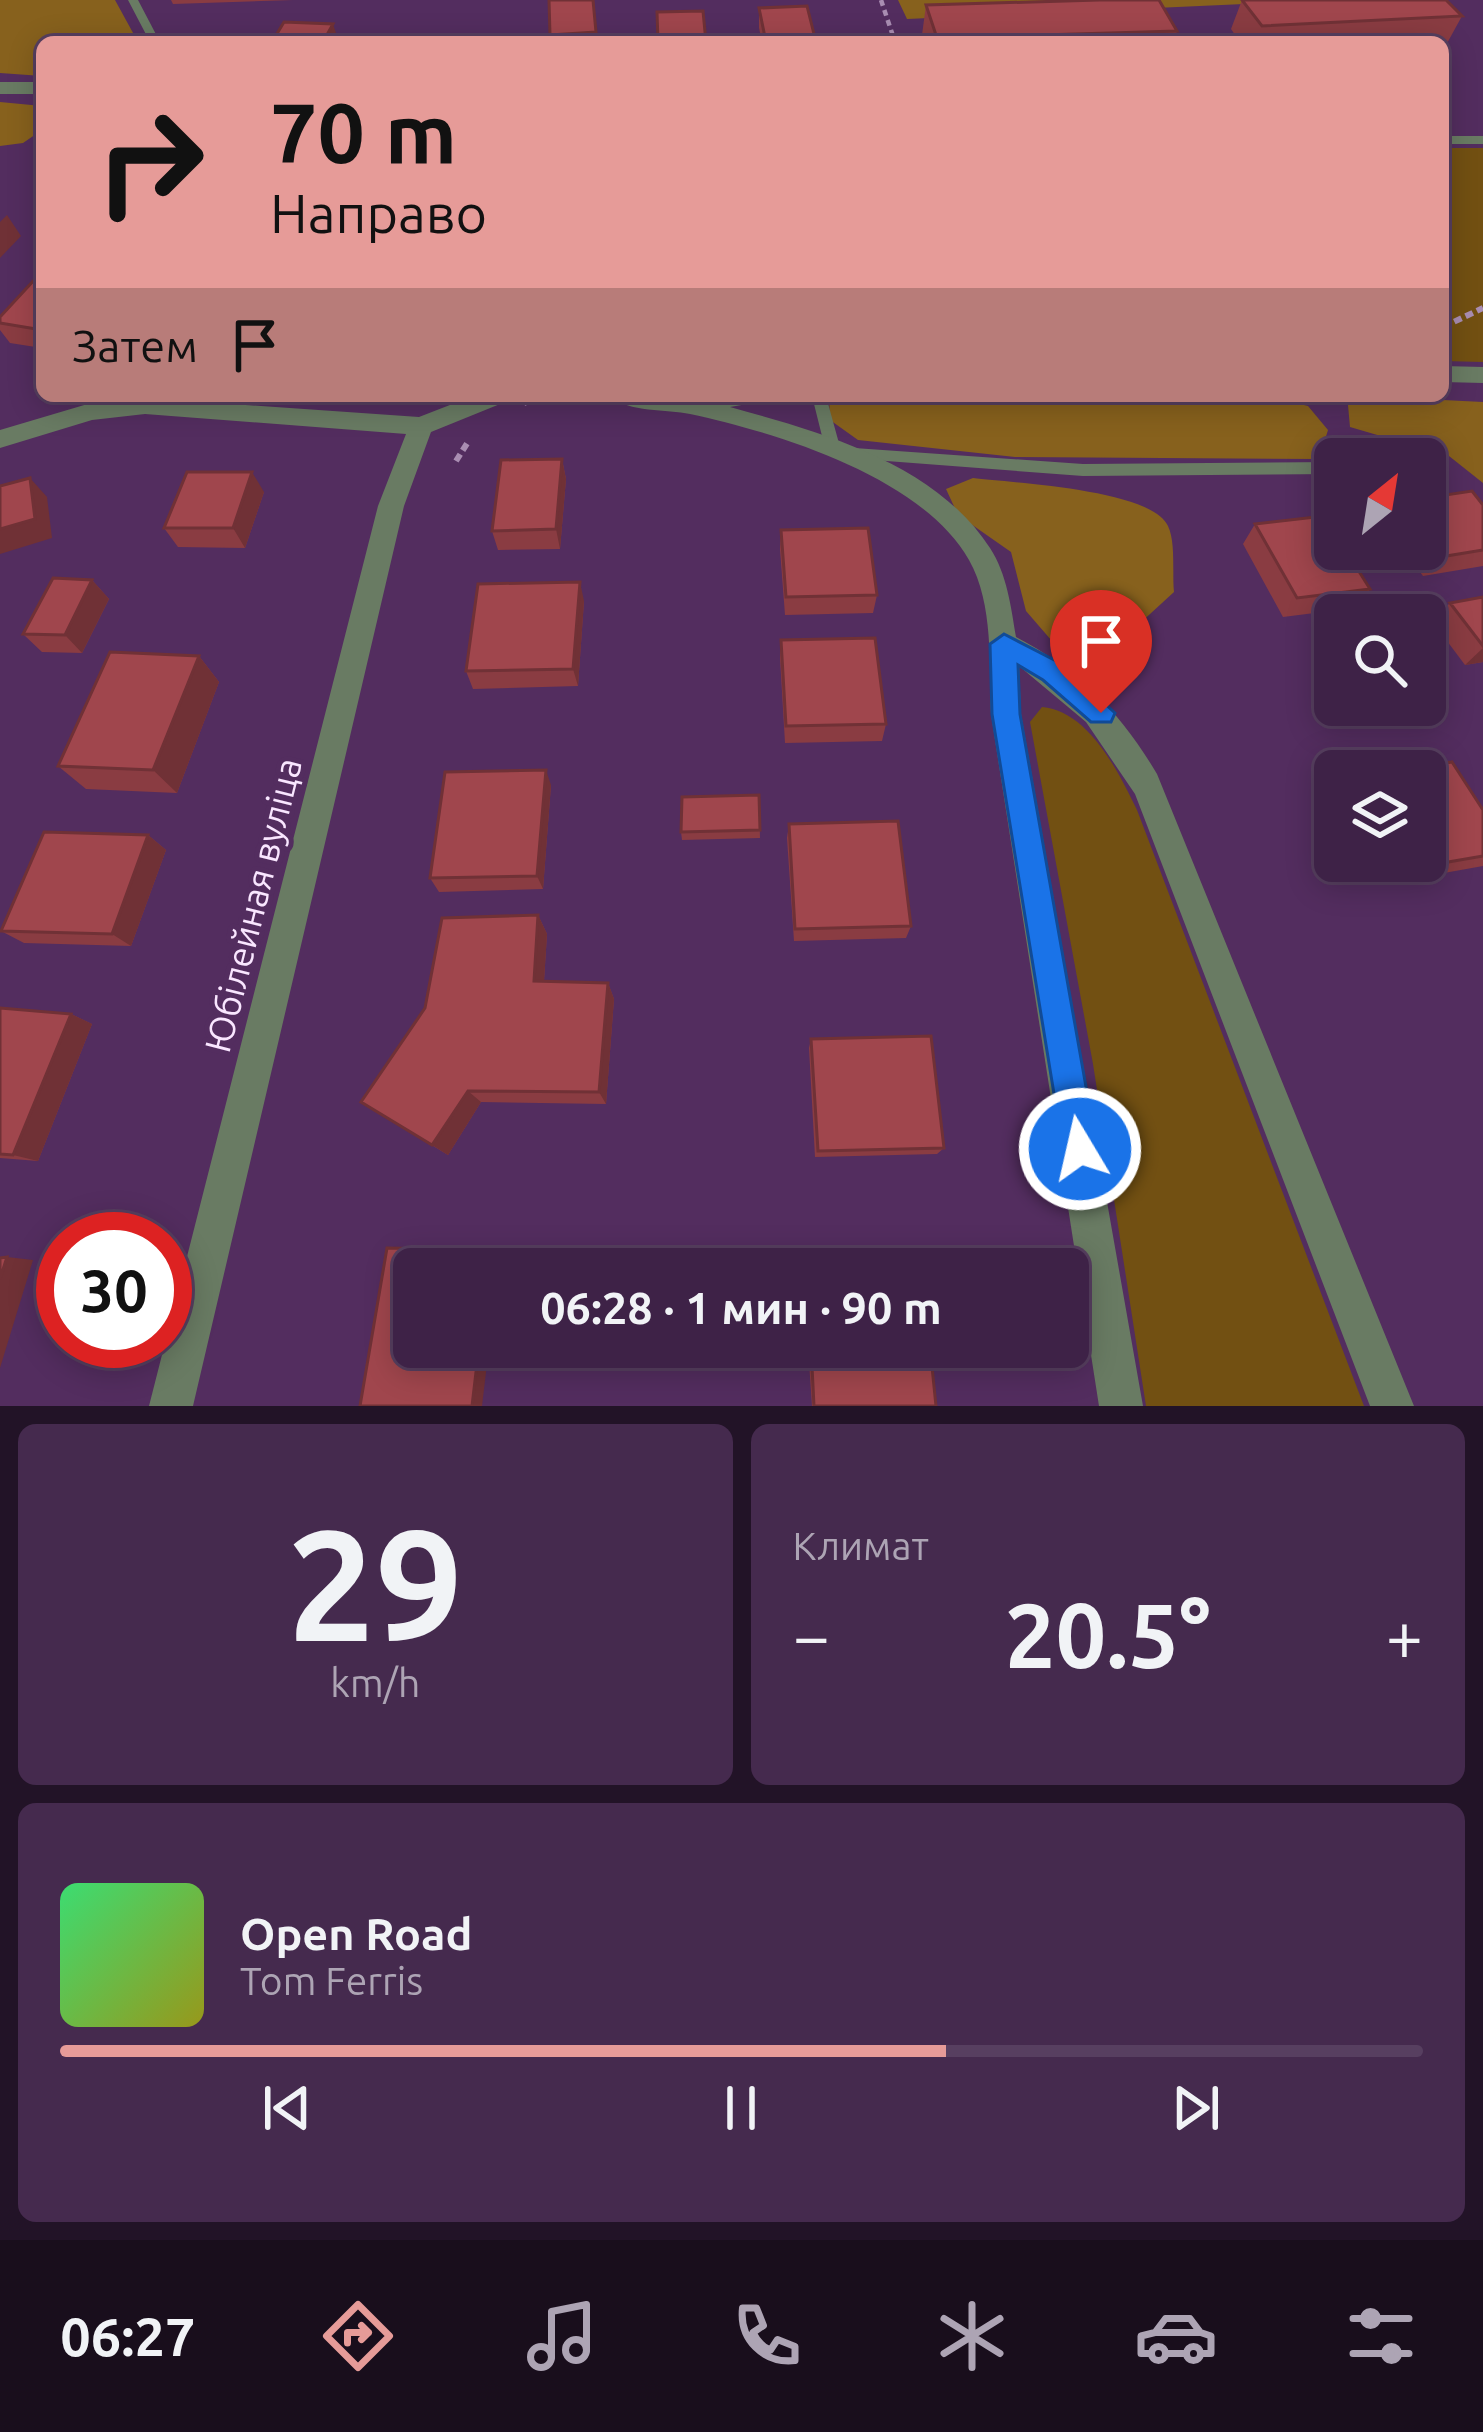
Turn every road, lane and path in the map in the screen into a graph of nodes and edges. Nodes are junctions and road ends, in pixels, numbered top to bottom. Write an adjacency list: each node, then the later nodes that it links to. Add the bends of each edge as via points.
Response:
1 (133, 0): 3 (lane)
2 (880, 0): 4 (path)
3 (152, 36)
4 (893, 36)
5 (0, 88): 6 (street)
6 (36, 88)
7 (1449, 140): 8 (lane)
8 (1483, 140)
9 (1483, 308): 10 (path)
10 (1449, 324)
11 (1449, 374): 12 (street)
12 (1483, 375)
13 (481, 402): 18 (street)
14 (666, 402): 17 (street)
15 (708, 402): 17 (street)
16 (821, 402): 20 (lane)
17 (687, 405): 20 (street)
18 (422, 425): 19 (street, via 145,406); 23 (street, Юбілейная вуліца, via 392,506)
19 (0, 439)
20 (834, 452): 21 (lane, via 1083,470); 22 (street, via 919,495 964,534 988,576)
21 (1314, 468)
22 (1004, 644): 24 (street, via 1006,714); 25 (street, via 1078,691 1142,773)
23 (171, 1406)
24 (1121, 1406)
25 (1392, 1406)

